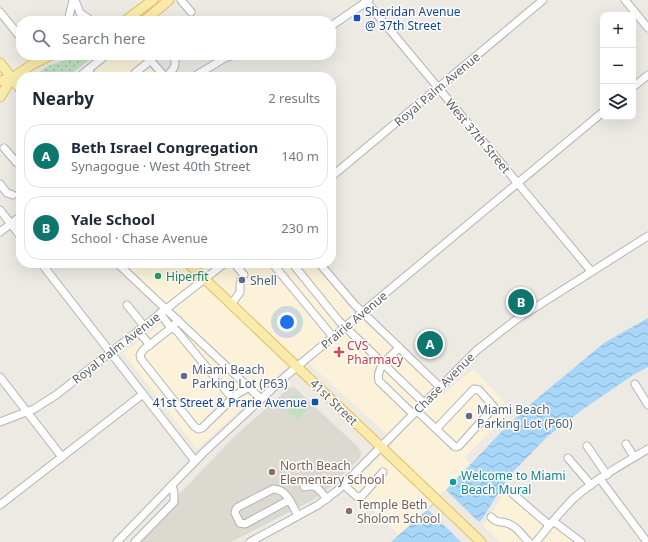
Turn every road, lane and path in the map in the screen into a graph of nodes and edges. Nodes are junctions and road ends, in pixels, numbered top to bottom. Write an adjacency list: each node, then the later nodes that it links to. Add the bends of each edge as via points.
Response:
1 (74, 0): 10 (street); 11 (street)
2 (153, 0): 12 (main road)
3 (169, 0): 13 (main road)
4 (181, 0): 9 (street)
5 (543, 0): 37 (street, Royal Palm Avenue)
6 (625, 0): 15 (street)
7 (367, 1): 14 (street); 37 (street, West 37th Street)
8 (0, 12): 16 (street)
9 (191, 12)
10 (69, 16)
11 (84, 16)
12 (133, 16)
13 (150, 16)
14 (336, 23)
15 (648, 28)
16 (16, 32)
17 (34, 60): 25 (main road)
18 (100, 60): 24 (street)
19 (146, 60): 27 (street)
20 (150, 60): 28 (street)
21 (175, 60): 29 (street, via 175,65)
22 (218, 60): 30 (street)
23 (0, 62): 33 (main road)
24 (88, 70): 26 (street)
25 (19, 72)
26 (85, 72)
27 (136, 72)
28 (161, 72)
29 (169, 72)
30 (200, 72)
31 (16, 75): 33 (main road)
32 (648, 75): 36 (street)
33 (12, 78): 34 (main road); 35 (main road); 38 (main road)
34 (0, 81)
35 (16, 83)
36 (636, 85)
37 (439, 88): 42 (street, Royal Palm Avenue); 43 (street, West 37th Street)
38 (0, 97)
39 (600, 114): 43 (street, Prairie Avenue)
40 (4, 148): 41 (street)
41 (16, 162)
42 (336, 174)
43 (517, 183): 60 (street, West 37th Street); 67 (street, Prairie Avenue)
44 (0, 184): 45 (street)
45 (13, 195)
46 (0, 210): 48 (street)
47 (16, 220): 48 (street)
48 (11, 224): 49 (street); 50 (street)
49 (16, 230)
50 (0, 232)
51 (648, 236): 60 (street, Chase Avenue)
52 (46, 268): 76 (street)
53 (122, 268): 66 (street)
54 (193, 268): 62 (main road, 41st Street)
55 (219, 268): 62 (street, Royal Palm Avenue)
56 (237, 268): 61 (street)
57 (276, 268): 73 (street)
58 (296, 268): 70 (street, via 339,321)
59 (323, 268): 67 (street)
60 (591, 271): 81 (street, Chase Avenue, via 516,319 477,350)
61 (240, 274)
62 (205, 279): 65 (main road, 41st Street); 66 (street, Royal Palm Avenue)
63 (240, 285): 65 (street, via 240,292)
64 (127, 305): 69 (street)
65 (232, 305): 78 (main road, 41st Street)
66 (163, 311): 68 (street); 69 (street, Royal Palm Avenue); 71 (street)
67 (362, 312): 70 (street, Prairie Avenue); 75 (street)
68 (178, 320): 71 (street); 82 (street)
69 (144, 326): 72 (street, Royal Palm Avenue)
70 (346, 326): 73 (street, Prairie Avenue); 77 (street)
71 (171, 328): 74 (street); 84 (street, via 176,330)
72 (138, 331): 74 (street); 76 (street, Royal Palm Avenue)
73 (333, 337): 78 (street, Prairie Avenue)
74 (150, 345): 84 (street, via 141,352 141,358 198,429)
75 (399, 348): 77 (street); 81 (street)
76 (111, 352): 83 (street); 88 (street, Royal Palm Avenue, via 61,391)
77 (384, 364): 86 (street); 89 (street, via 378,370 378,381)
78 (297, 367): 85 (street, Prairie Avenue); 94 (main road, 41st Street)
79 (0, 377): 88 (street)
80 (635, 384): 87 (street)
81 (440, 387): 86 (street, Chase Avenue)
82 (248, 388): 84 (street); 85 (street)
83 (143, 394): 96 (street); 99 (street)
84 (232, 398)
85 (261, 399): 99 (street, Prairie Avenue)
86 (424, 403): 89 (street, Chase Avenue)
87 (648, 405)
88 (27, 412): 90 (street, Royal Palm Avenue); 96 (street)
89 (415, 413): 91 (street); 94 (street, Chase Avenue)
90 (0, 422)
91 (436, 429): 91 (street, via 456,447 459,446 494,407 479,390 474,389)
92 (626, 444): 97 (street)
93 (587, 446): 101 (street)
94 (382, 447): 104 (street, Chase Avenue); 117 (main road, 41st Street)
95 (648, 448): 97 (street)
96 (62, 457): 110 (street)
97 (634, 457): 101 (street)
98 (568, 458): 105 (street)
99 (195, 461): 103 (street, Prairie Avenue)
100 (383, 472): 104 (street, via 361,497 356,496)
101 (607, 474): 102 (street)
102 (600, 479): 105 (street); 121 (street)
103 (172, 485): 114 (street, Prairie Avenue); 115 (street, via 174,502)
104 (344, 485): 108 (street, Chase Avenue)
105 (591, 485): 113 (street)
106 (304, 487): 108 (street, via 316,486)
107 (512, 493): 113 (street)
108 (327, 499): 111 (street, Chase Avenue)
109 (289, 500): 109 (street, via 245,524 240,523 235,513 238,506 273,489 282,491); 111 (street)
110 (0, 505)
111 (298, 516): 116 (street, Chase Avenue)
112 (491, 517): 118 (street, via 497,522 510,524)
113 (551, 523): 119 (street); 120 (street)
114 (117, 542)
115 (135, 542)
116 (250, 542)
117 (481, 542)
118 (529, 542)
119 (536, 542)
120 (581, 542)
121 (647, 542)

